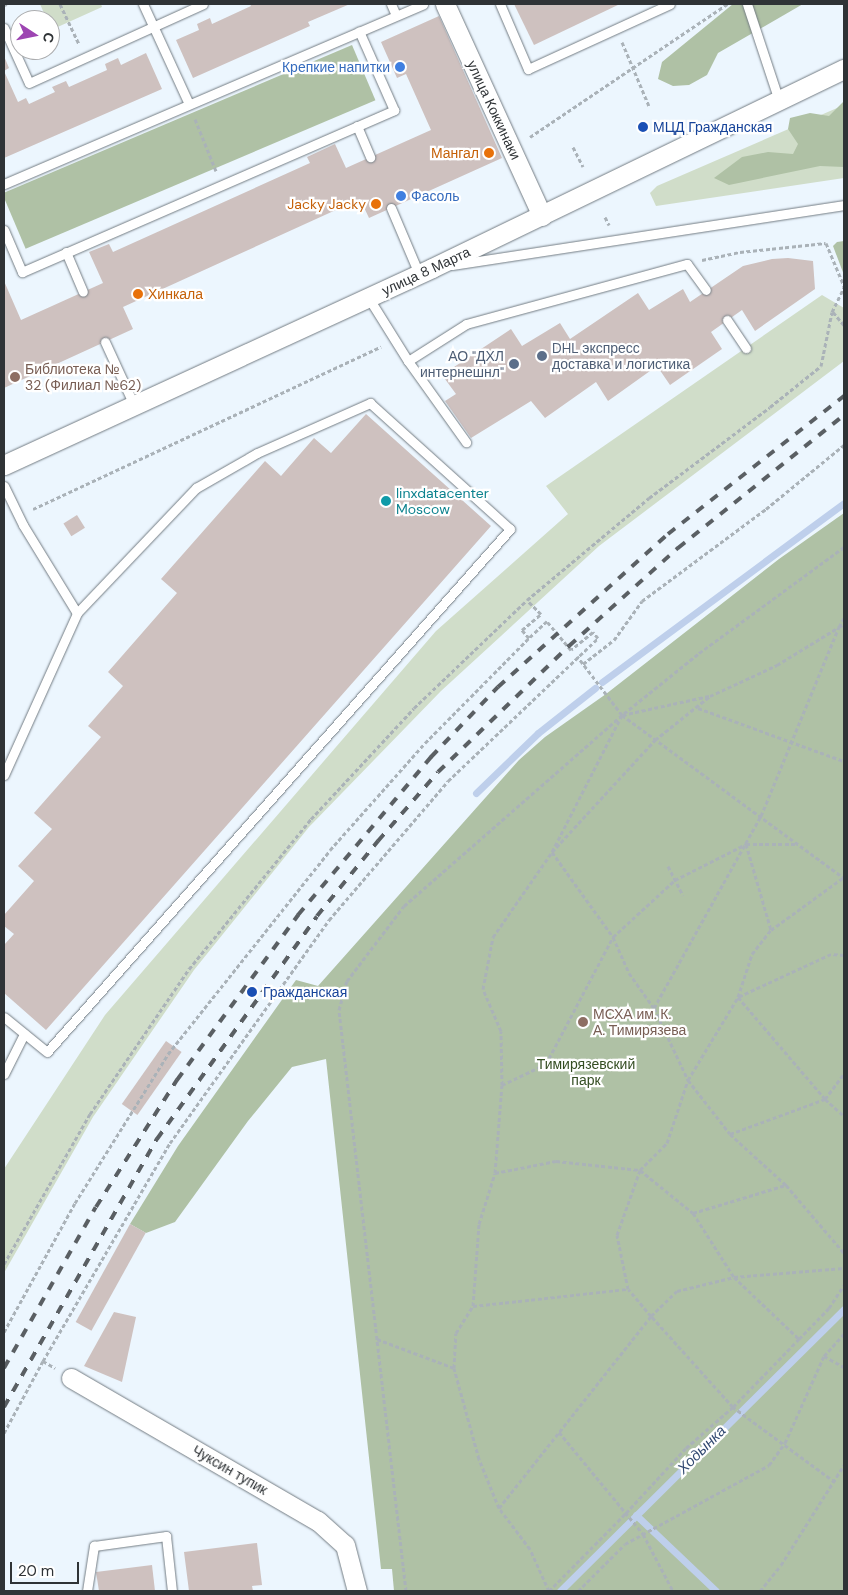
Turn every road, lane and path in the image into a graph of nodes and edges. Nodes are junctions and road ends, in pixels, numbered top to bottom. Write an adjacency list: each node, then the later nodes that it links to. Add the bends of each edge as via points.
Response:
1 (60, 4): 16 (path)
2 (143, 4): 12 (lane)
3 (203, 4): 12 (lane)
4 (391, 4): 11 (lane)
5 (423, 4): 11 (lane)
6 (445, 4): 31 (street, улица Коккинаки)
7 (500, 4): 8 (lane, via 528,69)
8 (670, 4)
9 (727, 4): 17 (path)
10 (747, 4): 19 (lane)
11 (396, 15): 14 (lane)
12 (153, 26): 16 (lane); 20 (lane)
13 (4, 28): 16 (lane, via 30,83)
14 (359, 31): 20 (lane); 22 (lane, via 394,110)
15 (626, 52): 17 (path)
16 (84, 58)
17 (633, 69): 21 (path); 23 (path)
18 (844, 70): 19 (street, улица 8 Марта)
19 (779, 102): 31 (street, улица 8 Марта)
20 (189, 104): 27 (lane); 28 (path)
21 (649, 106)
22 (357, 126): 25 (lane); 28 (lane)
23 (530, 137)
24 (573, 147): 26 (path)
25 (370, 157)
26 (583, 167)
27 (4, 184)
28 (222, 184): 33 (lane)
29 (844, 205): 35 (lane)
30 (391, 208): 35 (lane)
31 (542, 216): 35 (street, улица 8 Марта)
32 (4, 230): 33 (lane, via 22,272)
33 (66, 252): 38 (lane)
34 (687, 264): 36 (path, via 740,252 826,243); 37 (lane); 46 (lane, via 466,324)
35 (425, 271): 39 (street, улица 8 Марта)
36 (844, 287): 40 (path)
37 (706, 290)
38 (83, 292)
39 (368, 298): 43 (lane); 47 (street, улица 8 Марта)
40 (832, 312): 42 (path); 54 (path, via 821,366 649,498)
41 (727, 320): 45 (lane)
42 (844, 325)
43 (395, 340): 46 (lane); 52 (path)
44 (105, 342): 47 (lane)
45 (746, 348)
46 (408, 361): 48 (lane)
47 (134, 405): 50 (street, улица 8 Марта)
48 (466, 442)
49 (844, 445): 61 (path, via 766,509 642,601 614,640)
50 (4, 465)
51 (4, 486): 52 (lane)
52 (18, 515): 55 (lane)
53 (844, 546): 64 (path, via 698,654)
54 (527, 600): 59 (path, via 541,614 522,630); 96 (path, via 414,708 311,819 189,969 90,1114)
55 (77, 613): 68 (lane); 83 (lane, via 196,488 257,453 370,403 510,529 47,1052)
56 (844, 618): 58 (path)
57 (844, 624): 58 (path)
58 (839, 627): 62 (path, via 777,665); 66 (path)
59 (529, 638): 60 (path, via 547,621 571,650 593,632 598,638); 103 (path, via 425,743 330,850 168,1054 75,1203)
60 (577, 656): 61 (path); 108 (path, via 448,781 329,920 170,1143)
61 (583, 664): 64 (path)
62 (710, 696): 63 (path); 64 (path)
63 (698, 708): 65 (path); 66 (path)
64 (622, 716): 65 (path); 72 (path); 105 (path, via 404,906 347,981 340,1010)
65 (655, 740): 69 (path); 72 (path)
66 (791, 742): 67 (path); 69 (path)
67 (844, 761)
68 (4, 775)
69 (761, 816): 70 (path); 71 (path)
70 (746, 844): 71 (path); 75 (path); 77 (path); 81 (path)
71 (795, 844): 74 (path)
72 (552, 852): 78 (path); 87 (path, via 493,937 483,989 501,1031)
73 (668, 866): 75 (path)
74 (844, 878): 77 (path)
75 (675, 880): 76 (path); 78 (path)
76 (683, 895)
77 (771, 930): 80 (path, via 752,954)
78 (613, 937): 81 (path, via 629,973); 87 (path, via 546,1064)
79 (844, 955): 80 (path, via 832,954)
80 (738, 997): 86 (path); 88 (path)
81 (654, 1008): 86 (path)
82 (4, 1017): 83 (lane)
83 (24, 1034): 84 (lane)
84 (4, 1074)
85 (844, 1074): 88 (path)
86 (688, 1080): 90 (path); 91 (path, via 667,1142)
87 (502, 1085): 92 (path)
88 (825, 1099): 89 (path); 90 (path)
89 (844, 1116)
90 (730, 1134): 93 (path)
91 (640, 1170): 92 (path, via 556,1161); 94 (path); 100 (path, via 617,1235)
92 (495, 1173): 101 (path, via 480,1224)
93 (786, 1185): 94 (path); 95 (path)
94 (692, 1213): 98 (path)
95 (844, 1253)
96 (4, 1264)
97 (844, 1268): 98 (path)
98 (734, 1277): 102 (path, via 677,1291); 106 (path)
99 (844, 1285): 106 (path, via 829,1308)
100 (628, 1289): 101 (path); 102 (path)
101 (473, 1306): 111 (path, via 456,1333)
102 (651, 1316): 113 (path); 114 (path)
103 (4, 1332)
104 (844, 1334): 107 (path)
105 (377, 1339): 111 (path); 125 (path)
106 (799, 1340): 113 (path)
107 (824, 1356): 110 (path); 116 (path)
108 (43, 1361): 109 (path); 115 (path)
109 (48, 1364)
110 (844, 1367)
111 (454, 1368): 119 (path, via 478,1459)
112 (71, 1378): 124 (street, Чуксин тупик, via 318,1521 344,1545)
113 (733, 1407): 116 (path); 120 (path, via 686,1448)
114 (559, 1432): 119 (path); 120 (path)
115 (4, 1433)
116 (785, 1443): 118 (path); 121 (path, via 769,1465)
117 (844, 1465): 118 (path)
118 (835, 1482): 129 (path, via 781,1565)
119 (499, 1508): 126 (path, via 530,1549)
120 (626, 1513): 121 (path); 126 (path)
121 (643, 1534): 127 (path, via 625,1544); 128 (path)
122 (87, 1591): 123 (lane, via 94,1546 166,1536)
123 (172, 1591)
124 (357, 1591)
125 (406, 1591)
126 (549, 1591)
127 (578, 1591)
128 (673, 1591)
129 (760, 1591)

